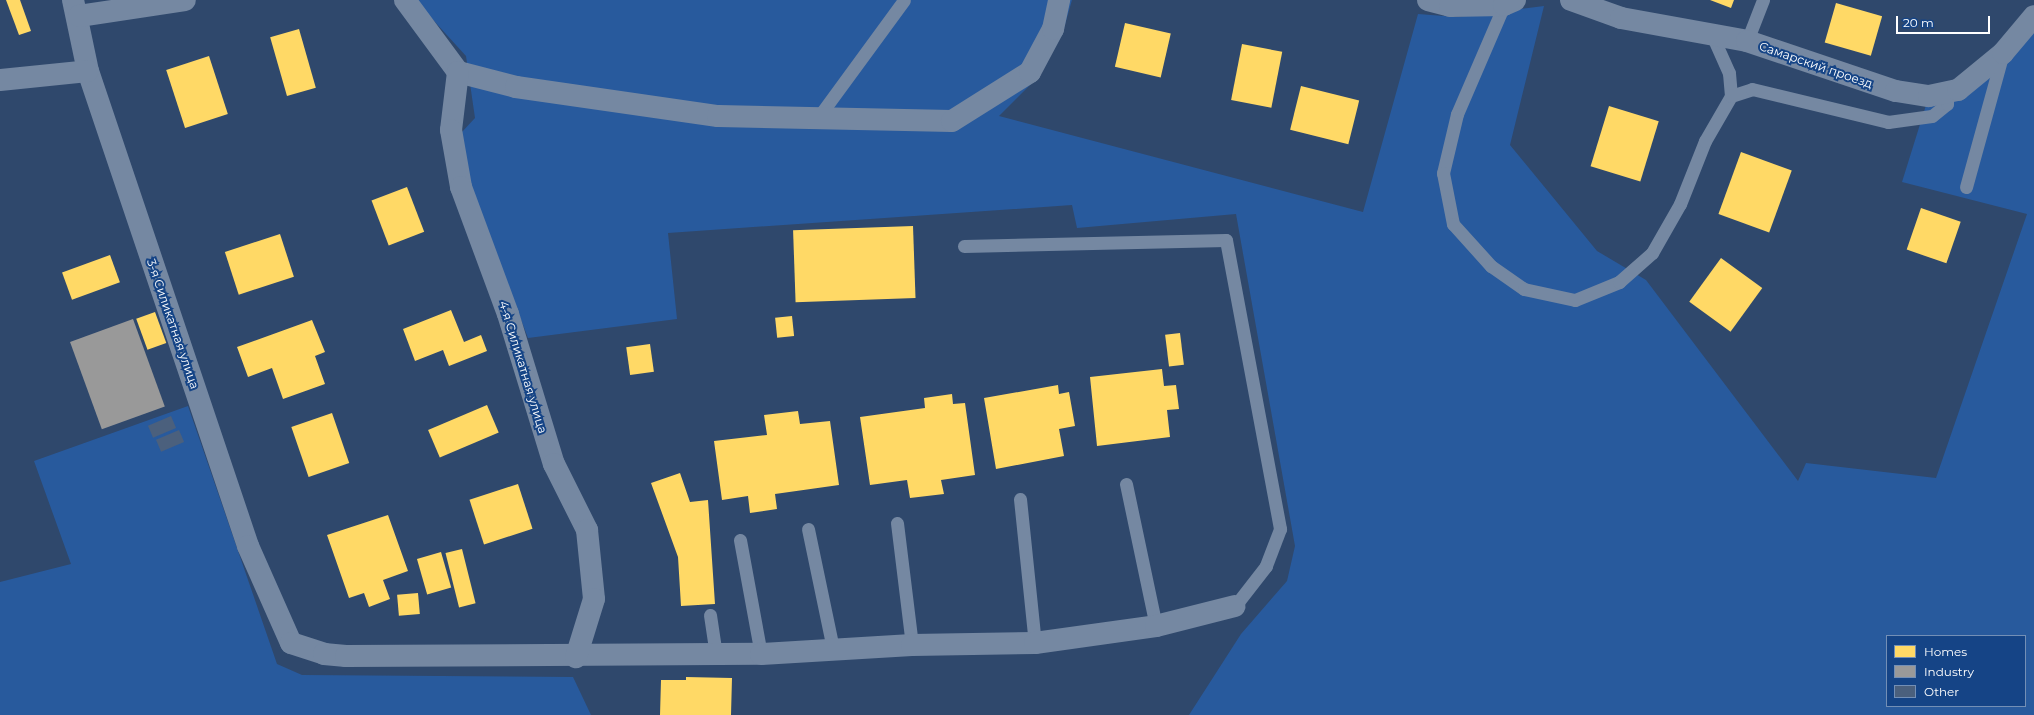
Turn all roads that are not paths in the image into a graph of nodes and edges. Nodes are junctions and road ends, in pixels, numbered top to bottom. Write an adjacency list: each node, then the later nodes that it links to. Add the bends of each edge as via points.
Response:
1 (184, 0): 10 (street)
2 (405, 0): 17 (street)
3 (893, 0): 12 (lane)
4 (904, 0): 12 (lane)
5 (1059, 0): 21 (street, via 1053,29 1030,72 952,121)
6 (1428, 0): 9 (street, via 1450,6)
7 (1571, 0): 13 (street, Самарский проезд, via 1620,18)
8 (1763, 0): 14 (lane)
9 (1510, 3): 20 (lane, via 1457,114 1443,173 1453,224 1491,266 1524,289 1575,300 1619,282 1652,253 1680,204 1705,141)
10 (76, 8): 16 (street, 3-я Силикатная улица)
11 (2034, 16): 15 (street, Самарский проезд)
12 (888, 25): 21 (lane)
13 (1712, 35): 14 (street, Самарский проезд); 20 (lane, via 1729,73)
14 (1747, 41): 19 (street, Самарский проезд, via 1896,91 1929,96)
15 (2003, 53): 19 (street, Самарский проезд, via 1958,90); 22 (lane)
16 (88, 71): 18 (street); 37 (street, 3-я Силикатная улица, via 248,546 291,643 324,654 346,656)
17 (458, 72): 21 (street, via 516,87 718,116); 37 (street, 4-я Силикатная улица, via 451,130 461,187 508,314 554,464 587,530 594,599)
18 (0, 80)
19 (1947, 92): 20 (lane, via 1947,104 1932,116 1888,122 1752,90)
20 (1731, 96)
21 (817, 119)
22 (1966, 187)
23 (964, 246): 29 (lane, via 1226,240 1280,529 1266,566)
24 (1126, 484): 31 (lane)
25 (1020, 499): 32 (lane)
26 (897, 523): 33 (lane)
27 (808, 529): 34 (lane)
28 (740, 540): 35 (lane)
29 (1236, 606): 31 (street)
30 (710, 614): 36 (lane)
31 (1156, 626): 32 (street)
32 (1035, 643): 33 (street)
33 (912, 645): 34 (street)
34 (832, 649): 35 (street)
35 (761, 654): 36 (street)
36 (716, 655): 37 (street)
37 (576, 657)

